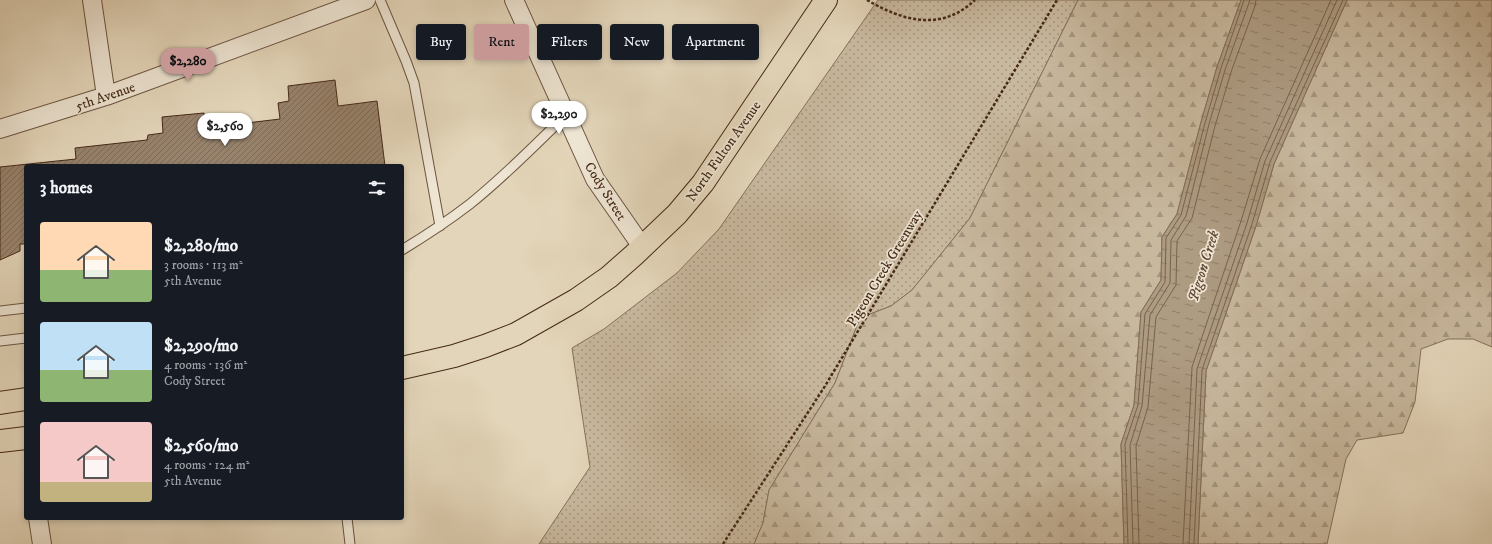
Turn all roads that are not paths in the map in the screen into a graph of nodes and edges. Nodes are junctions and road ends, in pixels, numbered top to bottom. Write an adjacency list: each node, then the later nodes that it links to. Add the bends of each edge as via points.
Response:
1 (92, 0): 6 (street)
2 (366, 0): 6 (street, 5th Avenue)
3 (380, 0): 9 (lane, via 414,83)
4 (514, 0): 7 (street, Cody Street)
5 (826, 0): 10 (main road, North Fulton Avenue, via 703,183)
6 (106, 96): 8 (street, 5th Avenue)
7 (566, 115): 9 (lane, via 471,203); 10 (street, Cody Street, via 595,179)
8 (0, 129)
9 (440, 226): 11 (lane)
10 (643, 248): 16 (main road, North Fulton Avenue, via 609,277 576,300 516,334 454,356)
11 (404, 249)
12 (24, 308): 13 (lane)
13 (0, 311)
14 (24, 338): 15 (lane)
15 (0, 341)
16 (404, 368)
17 (24, 399): 18 (main road)
18 (0, 403)
19 (24, 438): 20 (main road)
20 (0, 441)
21 (38, 520): 23 (street)
22 (347, 520): 24 (lane)
23 (42, 544)
24 (350, 544)

